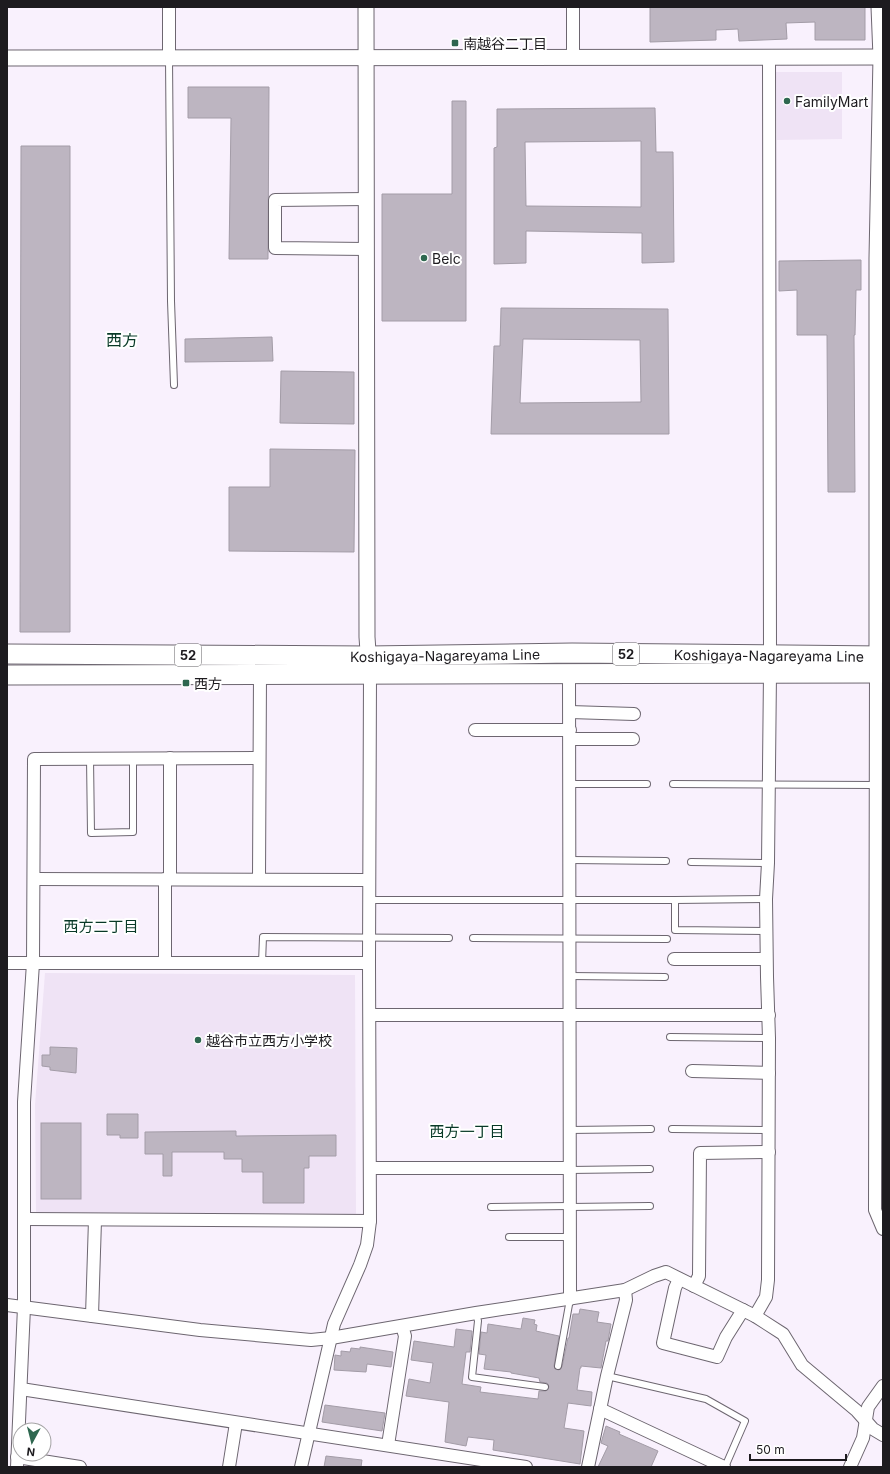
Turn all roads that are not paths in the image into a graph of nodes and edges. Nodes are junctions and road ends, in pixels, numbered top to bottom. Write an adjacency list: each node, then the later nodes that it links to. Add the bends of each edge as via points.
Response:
1 (169, 7): 8 (street)
2 (366, 7): 9 (street)
3 (573, 7): 10 (street)
4 (879, 7): 6 (street)
5 (769, 57): 6 (street); 10 (street); 18 (street)
6 (882, 57): 13 (street)
7 (7, 58): 8 (street)
8 (170, 58): 9 (street); 16 (lane)
9 (366, 58): 10 (street); 11 (street)
10 (573, 58)
11 (366, 199): 12 (street); 12 (street, via 275,200 275,248)
12 (366, 249): 20 (street)
13 (880, 258): 14 (street)
14 (880, 301): 15 (street)
15 (880, 334): 19 (street)
16 (174, 385)
17 (7, 654): 20 (main road, Koshigaya-Nagareyama Line / 52)
18 (770, 664): 19 (main road, Koshigaya-Nagareyama Line / 52); 20 (main road, Koshigaya-Nagareyama Line / 52, via 572,653); 21 (main road, Koshigaya-Nagareyama Line / 52); 37 (street)
19 (880, 664): 29 (street)
20 (369, 665): 21 (main road, Koshigaya-Nagareyama Line / 52); 22 (main road, Koshigaya-Nagareyama Line / 52); 46 (street)
21 (569, 673): 24 (street)
22 (260, 674): 23 (main road, Koshigaya-Nagareyama Line / 52); 33 (street)
23 (7, 675)
24 (570, 712): 25 (street); 27 (street)
25 (634, 714)
26 (475, 730): 27 (street)
27 (570, 734): 28 (street); 34 (street)
28 (633, 739)
29 (879, 750): 38 (street)
30 (90, 758): 31 (street); 31 (lane, via 91,833 133,832); 43 (street, via 34,759)
31 (132, 758): 32 (street)
32 (170, 758): 33 (street); 44 (street)
33 (259, 758): 45 (street)
34 (570, 784): 35 (lane); 39 (street)
35 (647, 784)
36 (673, 784): 37 (lane)
37 (768, 784): 38 (lane); 42 (street)
38 (875, 785): 71 (street)
39 (571, 860): 40 (lane); 49 (street)
40 (666, 861)
41 (691, 862): 42 (lane)
42 (768, 863): 47 (street)
43 (34, 879): 44 (street); 60 (street)
44 (167, 879): 45 (street); 61 (street)
45 (259, 879): 46 (street)
46 (369, 880): 48 (street)
47 (766, 899): 50 (lane); 51 (street)
48 (369, 900): 49 (lane); 52 (street)
49 (569, 900): 50 (lane); 55 (street)
50 (675, 900): 51 (lane, via 675,930)
51 (766, 931): 58 (street)
52 (369, 937): 53 (lane); 62 (lane, via 264,937); 63 (street)
53 (449, 938)
54 (473, 938): 55 (lane)
55 (570, 938): 56 (lane); 64 (street)
56 (667, 939)
57 (674, 959): 58 (street)
58 (766, 959): 68 (street)
59 (7, 963): 60 (street)
60 (33, 963): 61 (street); 85 (street, via 24,1102)
61 (165, 963): 62 (street)
62 (262, 963): 63 (street)
63 (369, 963): 67 (street)
64 (570, 976): 65 (lane); 66 (street)
65 (665, 977)
66 (569, 1014): 67 (street); 68 (street); 76 (street)
67 (370, 1015): 79 (street)
68 (769, 1015): 70 (street)
69 (670, 1037): 70 (lane)
70 (769, 1038): 73 (street)
71 (879, 1048): 88 (street, via 875,1210)
72 (692, 1071): 73 (street)
73 (769, 1073): 77 (street)
74 (651, 1129): 76 (lane)
75 (672, 1129): 77 (lane)
76 (569, 1130): 80 (street)
77 (768, 1130): 78 (street)
78 (769, 1152): 92 (street, via 700,1153 699,1276); 100 (street, via 768,1280 766,1297)
79 (370, 1168): 80 (street); 87 (street)
80 (569, 1169): 81 (lane); 84 (street)
81 (650, 1169)
82 (650, 1206): 84 (lane)
83 (491, 1207): 84 (lane)
84 (570, 1207): 90 (street)
85 (25, 1219): 86 (street); 96 (street)
86 (95, 1220): 87 (street); 99 (street)
87 (370, 1221): 102 (street, via 367,1245 334,1324)
88 (883, 1229)
89 (509, 1237): 90 (lane)
90 (569, 1237): 94 (street)
91 (679, 1279): 92 (street); 93 (street, via 666,1272); 97 (street, via 663,1344 716,1357)
92 (694, 1286): 97 (street)
93 (625, 1290): 94 (street); 104 (street, via 626,1300)
94 (570, 1299): 98 (street); 103 (lane)
95 (7, 1305): 96 (street)
96 (24, 1307): 99 (street); 107 (street)
97 (742, 1310): 100 (street)
98 (476, 1313): 101 (street); 106 (lane, via 478,1321 472,1377)
99 (92, 1316): 102 (street, via 239,1334 311,1340)
100 (754, 1316): 109 (street, via 783,1334 802,1365 858,1411)
101 (402, 1326): 102 (street); 114 (street, via 405,1336)
102 (331, 1338): 112 (street)
103 (558, 1366)
104 (607, 1376): 108 (street); 121 (lane, via 706,1399 745,1421)
105 (883, 1386): 109 (street, via 868,1407)
106 (545, 1388)
107 (21, 1389): 110 (street); 111 (street)
108 (600, 1409): 120 (street); 121 (street)
109 (866, 1421): 113 (street, via 872,1429); 122 (street, via 863,1438)
110 (19, 1422)
111 (236, 1423): 112 (street); 117 (street)
112 (309, 1433): 114 (street); 118 (street)
113 (883, 1435)
114 (388, 1445): 119 (street)
115 (17, 1462): 116 (street)
116 (80, 1467)
117 (229, 1467)
118 (301, 1467)
119 (526, 1467)
120 (588, 1467)
121 (725, 1467)
122 (850, 1467)

